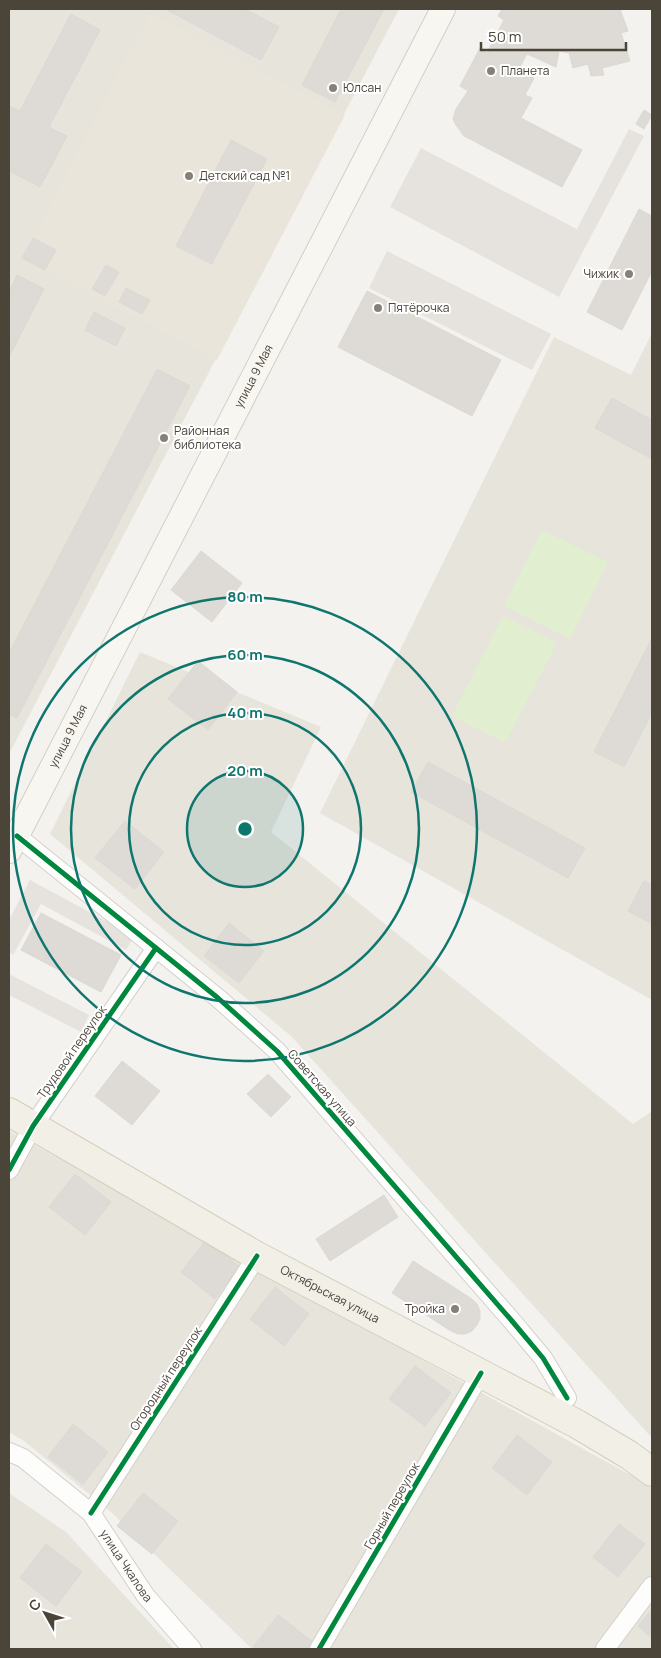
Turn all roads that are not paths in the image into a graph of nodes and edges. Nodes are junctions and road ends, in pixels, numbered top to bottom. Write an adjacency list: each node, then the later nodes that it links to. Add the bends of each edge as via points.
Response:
1 (443, 9): 2 (main road, улица 9 Мая)
2 (13, 844): 3 (street, Советская улица)
3 (156, 948): 5 (street, Трудовой переулок); 9 (street, Советская улица, via 277,1051 543,1358)
4 (9, 1112): 5 (main road, Октябрьская улица)
5 (33, 1126): 6 (street, Трудовой переулок); 7 (main road, Октябрьская улица)
6 (9, 1170)
7 (257, 1256): 8 (main road, Октябрьская улица); 12 (street, Огородный переулок)
8 (481, 1373): 11 (main road, Октябрьская улица, via 577,1424); 15 (street, Горный переулок)
9 (567, 1398)
10 (9, 1452): 12 (street, улица Чкалова, via 23,1458)
11 (652, 1472)
12 (92, 1513): 14 (street, улица Чкалова, via 144,1595)
13 (652, 1586): 16 (street)
14 (192, 1649)
15 (319, 1649)
16 (605, 1649)

